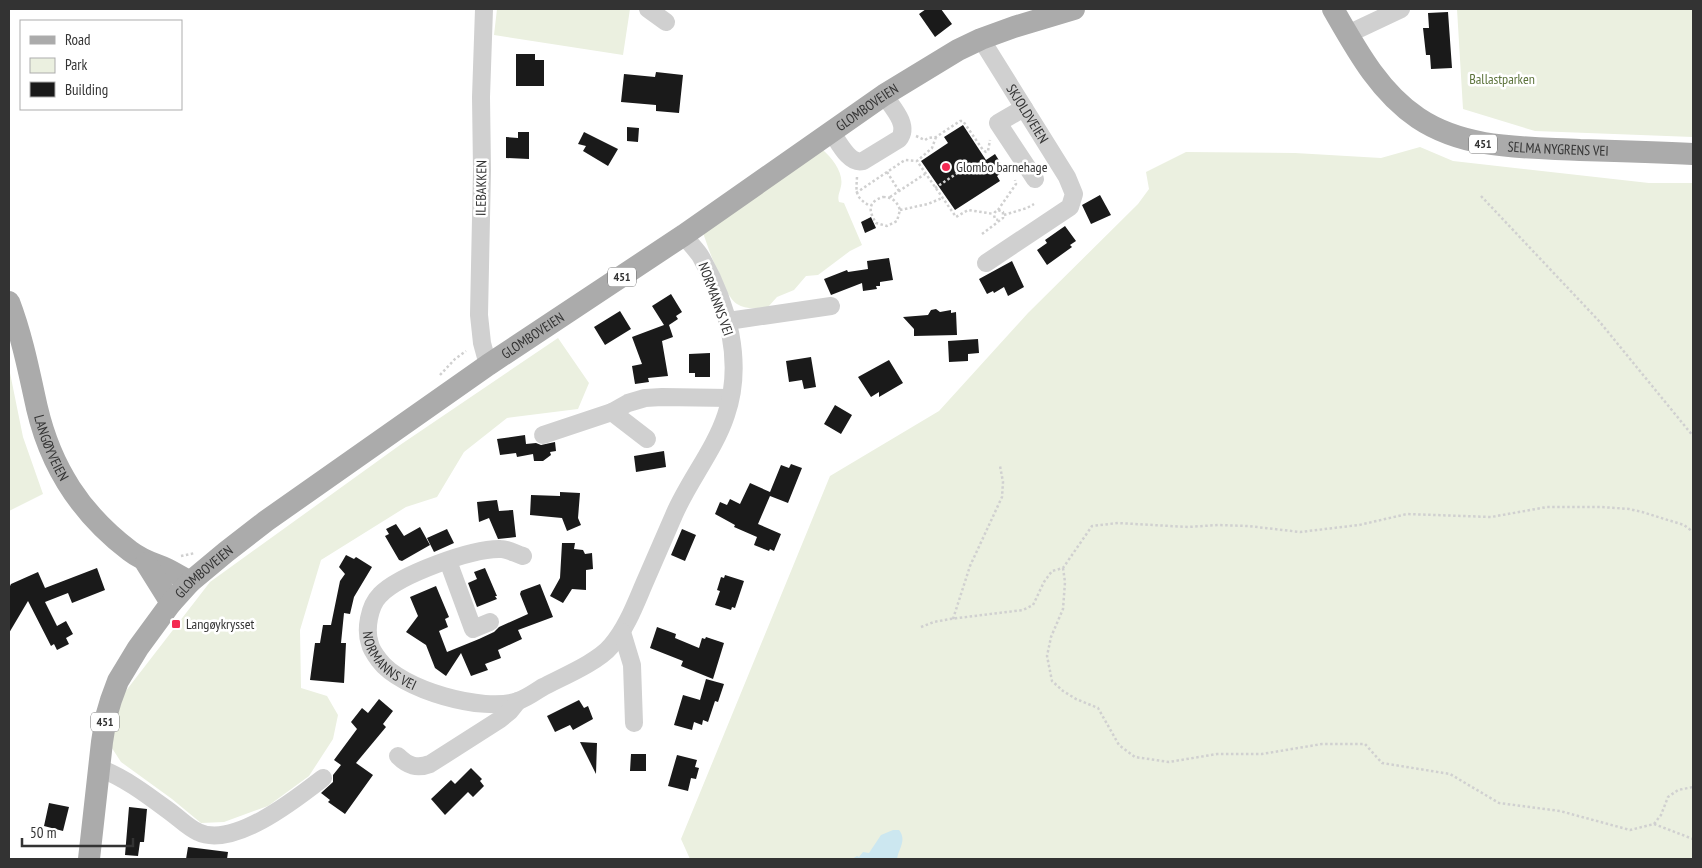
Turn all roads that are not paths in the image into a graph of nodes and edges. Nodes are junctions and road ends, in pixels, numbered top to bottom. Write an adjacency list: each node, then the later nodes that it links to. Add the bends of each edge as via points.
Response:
1 (484, 9): 19 (street, ILEBAKKEN, via 480,98 479,315)
2 (648, 9): 6 (street)
3 (1074, 9): 8 (main road, GLOMBOVEIEN / 451)
4 (1333, 9): 7 (main road, SELMA NYGRENS VEI / 451)
5 (1401, 9): 7 (street)
6 (666, 22)
7 (1348, 34): 12 (main road, SELMA NYGRENS VEI / 451, via 1373,75 1393,97 1418,118 1451,135 1484,144 1522,147)
8 (981, 39): 9 (main road, GLOMBOVEIEN / 451); 10 (street, SKJOLDVEIEN)
9 (884, 94): 11 (main road, GLOMBOVEIEN / 451); 11 (street, via 903,128 899,139 864,161 855,162)
10 (1024, 108): 13 (street, via 998,123); 15 (street, SKJOLDVEIEN, via 1068,177 1074,194 1070,207)
11 (831, 131): 14 (main road, GLOMBOVEIEN / 451)
12 (1693, 154)
13 (1035, 180)
14 (684, 236): 18 (street, NORMANNS VEI, via 701,256); 19 (main road, GLOMBOVEIEN / 451)
15 (986, 263)
16 (9, 302): 26 (main road, LANGØYVEIEN, via 46,440 57,466 84,508 102,528)
17 (832, 306): 18 (street)
18 (728, 321): 20 (street, NORMANNS VEI, via 734,359)
19 (488, 365): 27 (main road, GLOMBOVEIEN / 451, via 266,521)
20 (730, 398): 21 (street, via 654,398 628,403); 30 (street, NORMANNS VEI, via 718,434 677,507)
21 (612, 412): 22 (street); 23 (street)
22 (543, 435)
23 (647, 439)
24 (523, 556): 25 (street, NORMANNS VEI, via 502,548)
25 (448, 561): 29 (street, via 472,629); 31 (street, NORMANNS VEI, via 404,577 378,596 368,629 370,645 380,662 397,678 427,691 490,704)
26 (146, 562): 27 (main road, LANGØYVEIEN, via 168,569); 28 (main road, LANGØYVEIEN)
27 (190, 582): 28 (main road, GLOMBOVEIEN / 451)
28 (171, 603): 34 (main road, GLOMBOVEIEN / 451, via 118,681 106,717)
29 (490, 622)
30 (622, 632): 31 (street, NORMANNS VEI, via 610,648 586,664); 32 (street, via 632,665)
31 (518, 701): 33 (street, NORMANNS VEI, via 499,720 430,764 412,766)
32 (634, 723)
33 (398, 756)
34 (99, 768): 35 (street, via 124,780 196,832 212,835 230,833 254,824); 36 (main road, GLOMBOVEIEN / 451)
35 (323, 778)
36 (89, 859)

